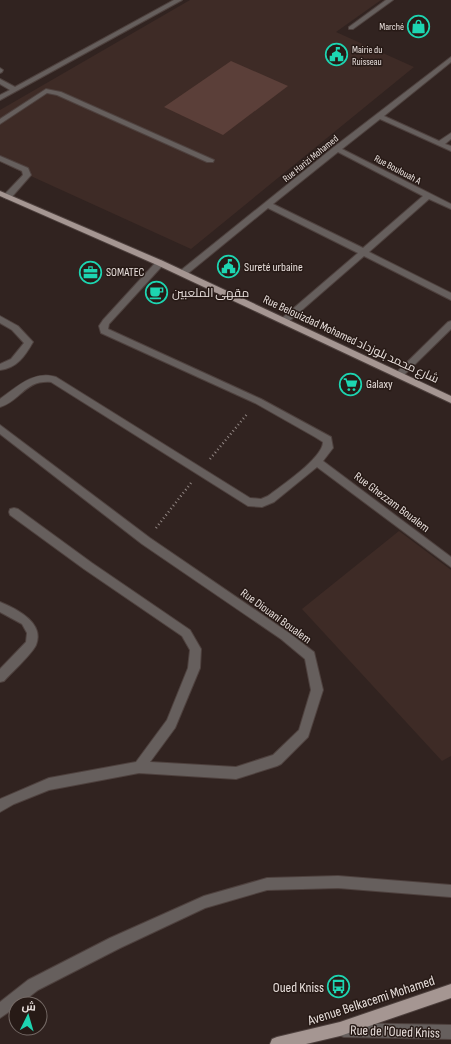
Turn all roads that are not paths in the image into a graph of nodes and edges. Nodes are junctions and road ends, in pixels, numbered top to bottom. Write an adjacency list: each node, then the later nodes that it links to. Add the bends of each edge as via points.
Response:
1 (179, 0): 6 (street)
2 (390, 0): 3 (street)
3 (352, 28)
4 (451, 60): 8 (street, Rue Harizi Mohamed)
5 (0, 81): 6 (street)
6 (15, 90): 7 (street)
7 (2, 96)
8 (379, 116): 11 (street); 12 (street, Rue Harizi Mohamed)
9 (0, 122): 15 (street, via 46,92 59,93)
10 (451, 134): 11 (street)
11 (440, 144): 13 (street)
12 (337, 148): 17 (street, Rue Boulouah A); 18 (street, Rue Harizi Mohamed)
13 (451, 149)
14 (0, 158): 16 (street, via 25,170 27,175)
15 (210, 160)
16 (4, 195): 21 (main road, Rue Belouizdad Mohamed شارع محمد بلوزداد)
17 (428, 196): 19 (street, Rue Boulouah A); 20 (street)
18 (268, 205): 20 (street); 22 (street, Rue Harizi Mohamed)
19 (451, 207)
20 (365, 252): 23 (street); 25 (street)
21 (160, 263): 22 (main road, Rue Belouizdad Mohamed شارع محمد بلوزداد); 32 (street, via 106,322 103,326 104,331 258,401 328,440 328,448)
22 (182, 273): 25 (main road, Rue Belouizdad Mohamed شارع محمد بلوزداد)
23 (451, 297)
24 (0, 319): 27 (street, via 15,328 29,342 20,356)
25 (284, 321): 28 (main road, Rue Belouizdad Mohamed شارع محمد بلوزداد)
26 (451, 324): 28 (street)
27 (0, 367)
28 (399, 375): 29 (main road, Rue Belouizdad Mohamed شارع محمد بلوزداد)
29 (451, 400)
30 (0, 404): 32 (street, via 28,383 40,378 53,379 248,502 262,503 271,499)
31 (0, 429): 37 (street, Rue Diouani Boualem, via 146,541 285,636 310,656 317,690 304,733 277,760 236,774)
32 (317, 462): 34 (street, Rue Ghezzam Boualem)
33 (14, 512): 37 (street, via 186,634 196,650 194,668 171,724)
34 (451, 563)
35 (0, 607): 36 (street, via 26,621 32,633 31,644)
36 (0, 677)
37 (139, 767): 38 (street, Rue Diouani Boualem, via 49,784)
38 (0, 806)
39 (451, 891): 41 (street, via 338,882 267,884 204,902 115,944 33,985)
40 (451, 991): 42 (main road, Avenue Belkacemi Mohamed)
41 (0, 1011)
42 (340, 1029): 43 (street, Rue de l'Oued Kniss); 44 (main road, Avenue Belkacemi Mohamed)
43 (451, 1032)
44 (277, 1044)

